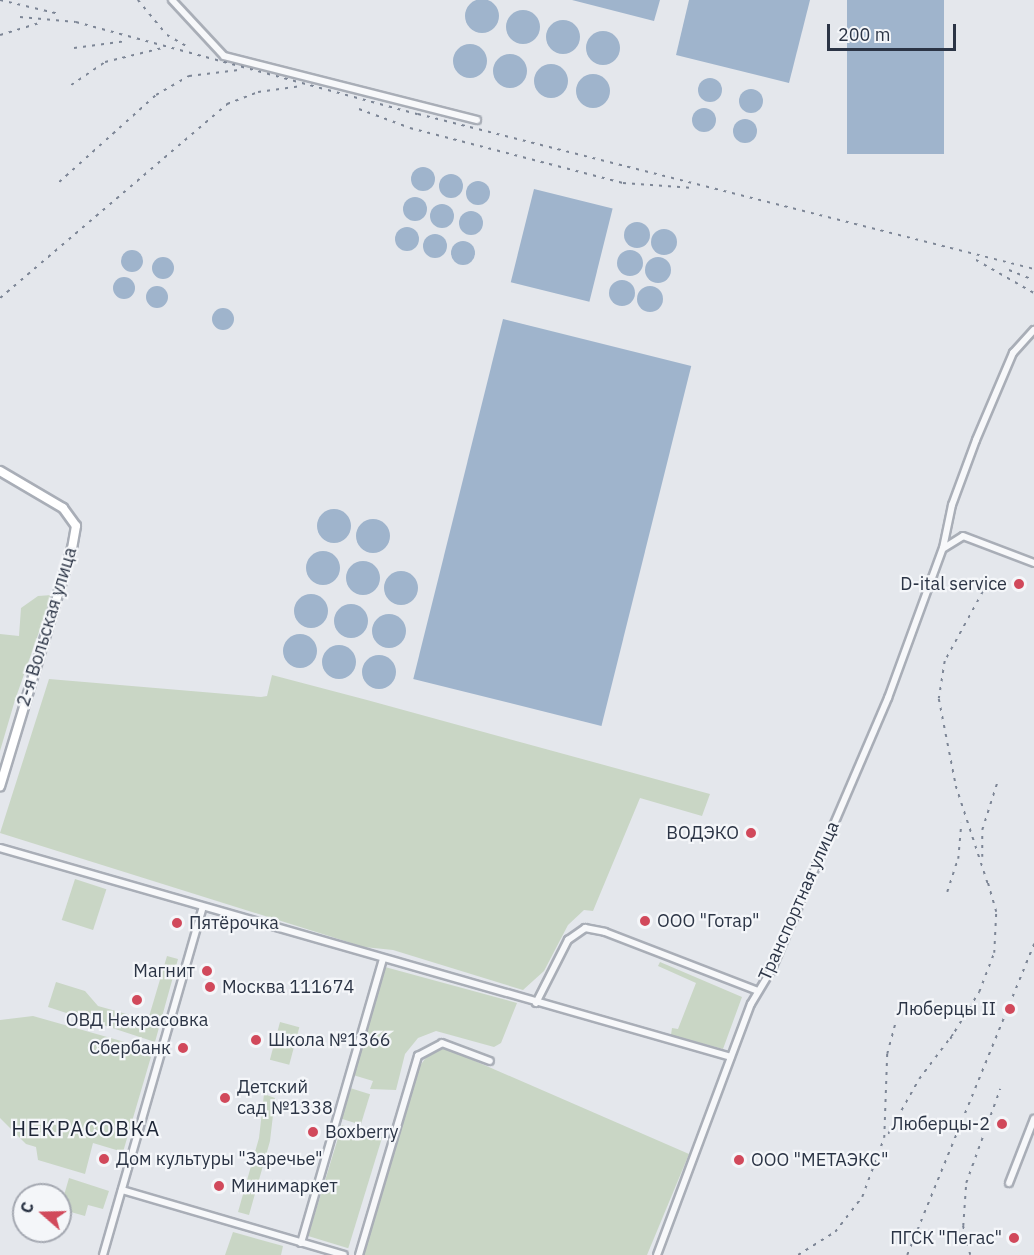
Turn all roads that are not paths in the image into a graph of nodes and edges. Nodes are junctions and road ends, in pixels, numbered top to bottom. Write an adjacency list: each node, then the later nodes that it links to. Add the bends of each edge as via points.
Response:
1 (172, 0): 2 (street, via 224,56)
2 (477, 120)
3 (1034, 330): 5 (street, Транспортная улица, via 1013,353 976,440 952,505)
4 (0, 471): 7 (main road, 2-я Вольская улица, via 63,508 76,526)
5 (943, 548): 6 (street, via 963,536); 11 (street, Транспортная улица, via 888,698 771,971)
6 (1034, 563)
7 (0, 786)
8 (0, 848): 9 (street)
9 (203, 907): 10 (street); 17 (street)
10 (382, 959): 12 (street); 18 (street)
11 (758, 991): 12 (street, via 600,930 585,928 568,940); 13 (street, Транспортная улица)
12 (536, 1003): 13 (street)
13 (731, 1057): 22 (street, Транспортная улица)
14 (490, 1061): 21 (street, via 442,1043 418,1056)
15 (1034, 1119): 16 (street)
16 (1009, 1183)
17 (122, 1190): 18 (street); 19 (street)
18 (301, 1243): 20 (street)
19 (103, 1255)
20 (344, 1255)
21 (359, 1255)
22 (657, 1255)

